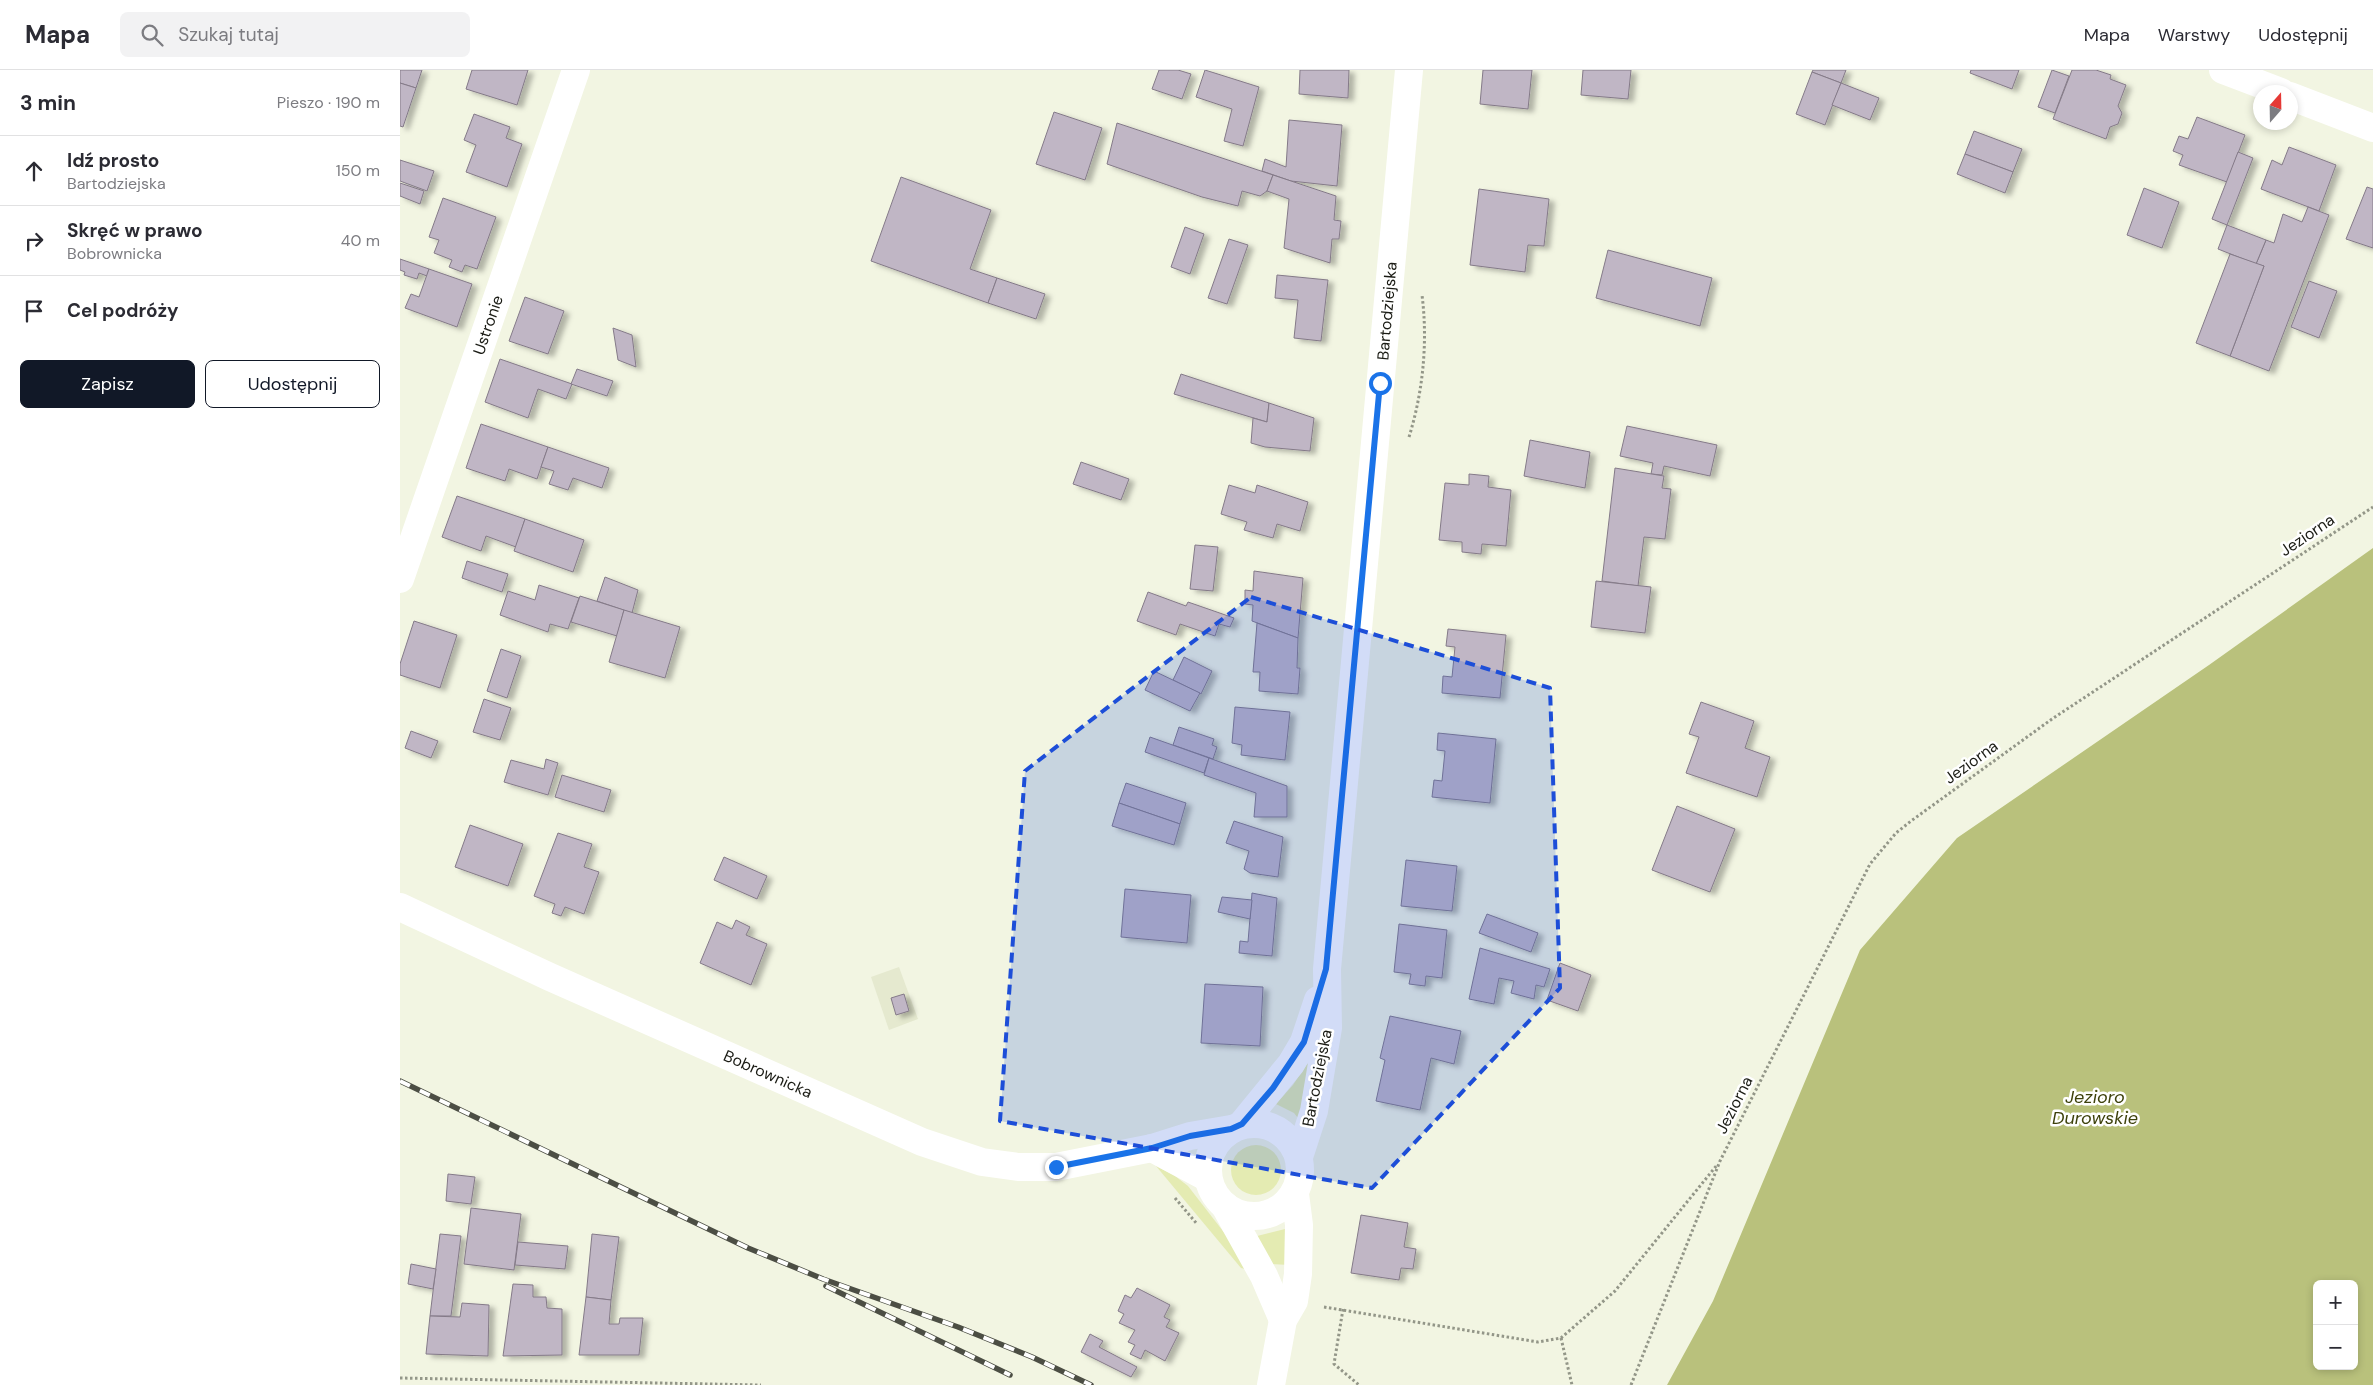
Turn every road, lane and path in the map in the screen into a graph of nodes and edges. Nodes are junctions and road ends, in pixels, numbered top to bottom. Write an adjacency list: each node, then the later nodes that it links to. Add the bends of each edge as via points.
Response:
1 (576, 70): 10 (street, Ustronie)
2 (1409, 70): 12 (street, Bartodziejska)
3 (2223, 70): 4 (street)
4 (2263, 85)
5 (2298, 99): 6 (street)
6 (2373, 128)
7 (1421, 292): 8 (path, via 1425,322 1419,406)
8 (1407, 444)
9 (2373, 507): 16 (path, Jeziorna, via 2052,719 1896,833 1870,864)
10 (400, 579)
11 (400, 907): 14 (street, Bobrownicka, via 550,977 964,1158 998,1165 1056,1167)
12 (1326, 969): 13 (street, Bartodziejska, via 1304,1042 1273,1088); 15 (street, Bartodziejska, via 1328,1028 1314,1111)
13 (1236, 1127): 14 (street, Bobrownicka); 15 (street, via 1256,1123 1270,1126 1283,1133); 17 (street, via 1214,1146 1208,1161)
14 (1152, 1148): 17 (street)
15 (1299, 1157): 19 (street, via 1301,1169)
16 (1720, 1161): 25 (path, via 1615,1291); 31 (path)
17 (1208, 1178): 20 (street, via 1214,1194)
18 (1172, 1194): 21 (path)
19 (1295, 1194): 20 (street, via 1284,1206 1262,1216 1239,1214); 24 (street, via 1299,1225 1298,1274 1294,1301)
20 (1225, 1206): 24 (street, via 1264,1276)
21 (1203, 1231)
22 (1319, 1306): 23 (path)
23 (1344, 1309): 25 (path, via 1538,1342); 29 (path, via 1334,1364)
24 (1282, 1320): 28 (street)
25 (1562, 1338): 30 (path)
26 (400, 1378): 27 (path)
27 (761, 1385)
28 (1270, 1385)
29 (1359, 1385)
30 (1572, 1385)
31 (1631, 1385)

